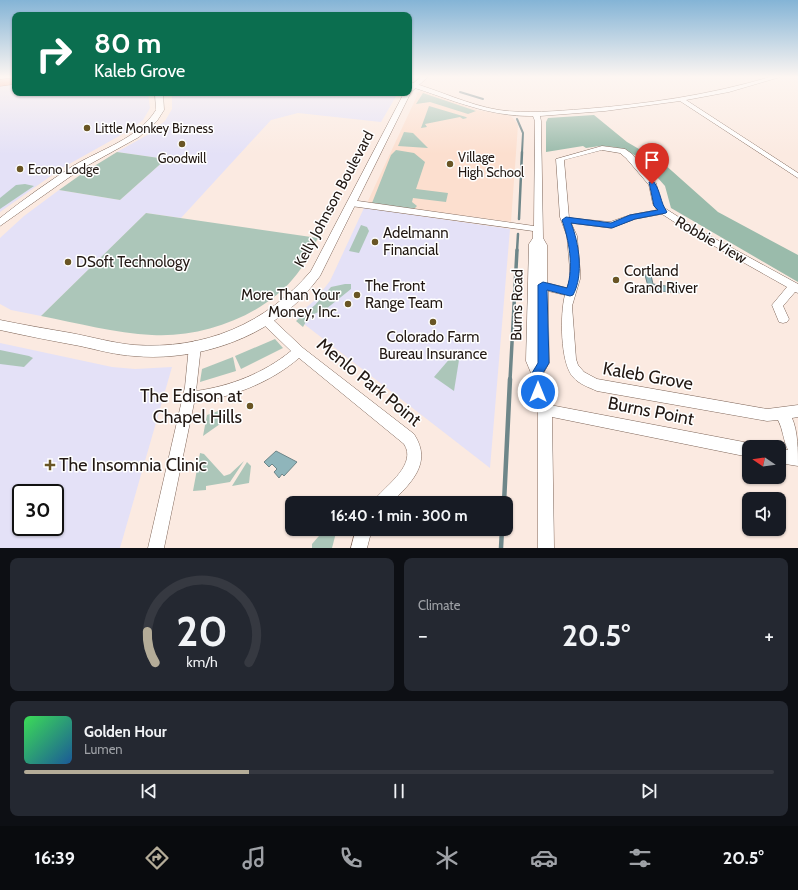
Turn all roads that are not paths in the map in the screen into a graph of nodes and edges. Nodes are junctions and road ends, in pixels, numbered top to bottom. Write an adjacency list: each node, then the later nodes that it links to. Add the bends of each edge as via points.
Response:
1 (160, 103): 12 (street, via 160,110 150,124 79,166)
2 (403, 103): 9 (street, Kelly Johnson Boulevard)
3 (461, 103): 6 (street, via 490,111)
4 (661, 103): 6 (street)
5 (686, 103): 8 (street)
6 (536, 114): 13 (street, Burns Road)
7 (560, 160): 10 (street, Robbie View, via 602,148 624,153 653,185 657,204); 11 (street, Kaleb Grove)
8 (798, 176)
9 (351, 203): 13 (street); 17 (street, Kelly Johnson Boulevard, via 312,279 296,296)
10 (663, 212): 11 (street, via 633,217 612,225); 15 (street, Robbie View)
11 (566, 220): 16 (street, Kaleb Grove, via 572,236 575,270)
12 (0, 223)
13 (538, 234): 14 (street, Burns Road, via 542,245)
14 (538, 284): 16 (street); 23 (street, Burns Road, via 543,363 537,373 537,387)
15 (797, 288): 18 (street, via 788,292 777,305)
16 (570, 293): 25 (street, Kaleb Grove, via 567,306 570,359 574,371 587,381 597,385 763,415)
17 (265, 319): 20 (street, Kelly Johnson Boulevard, via 226,338); 21 (street, Menlo Park Point)
18 (782, 319)
19 (0, 325): 20 (street, Kelly Johnson Boulevard, via 136,351 165,351)
20 (195, 346): 22 (street)
21 (299, 352): 22 (street, Menlo Park Point, via 250,381 211,395); 28 (street, Menlo Park Point, via 409,439 415,447 413,465)
22 (188, 398): 30 (street)
23 (545, 410): 26 (street, Burns Point); 32 (street)
24 (798, 412): 25 (street, Kaleb Grove)
25 (781, 413): 27 (street, via 789,426 790,439 798,459)
26 (742, 449)
27 (786, 457)
28 (387, 496)
29 (362, 536): 31 (street)
30 (156, 548)
31 (359, 548)
32 (546, 548)

